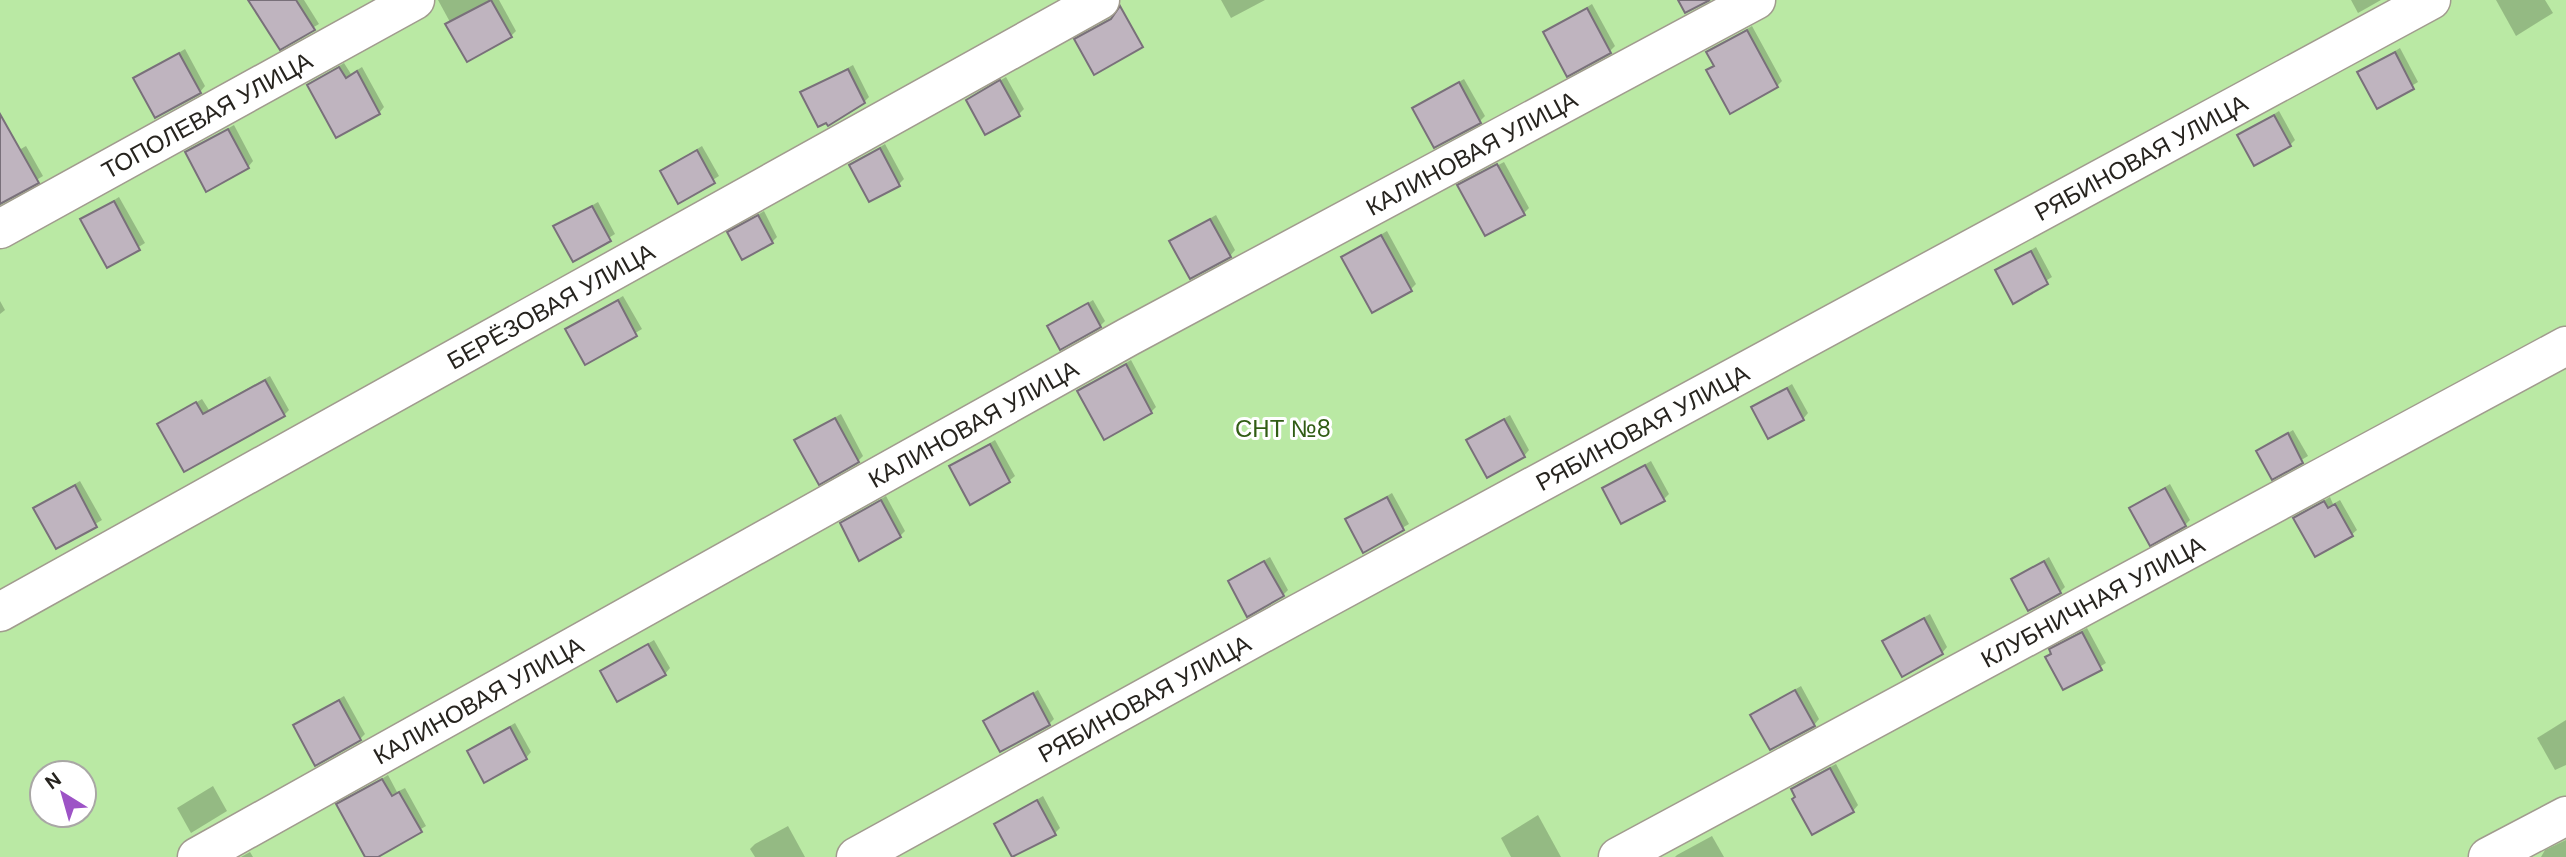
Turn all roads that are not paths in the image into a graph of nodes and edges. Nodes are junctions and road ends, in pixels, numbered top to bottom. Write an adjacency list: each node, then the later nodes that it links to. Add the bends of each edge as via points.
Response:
1 (415, 0): 5 (street, ТОПОЛЕВАЯ УЛИЦА)
2 (1100, 0): 7 (street, БЕРЁЗОВАЯ УЛИЦА)
3 (1756, 0): 9 (street, КАЛИНОВАЯ УЛИЦА, via 1128,337)
4 (2431, 0): 10 (street, РЯБИНОВАЯ УЛИЦА)
5 (0, 229)
6 (2566, 346): 11 (street, КЛУБНИЧНАЯ УЛИЦА)
7 (0, 612)
8 (2566, 816): 12 (street)
9 (197, 857)
10 (856, 857)
11 (1618, 857)
12 (2487, 857)

